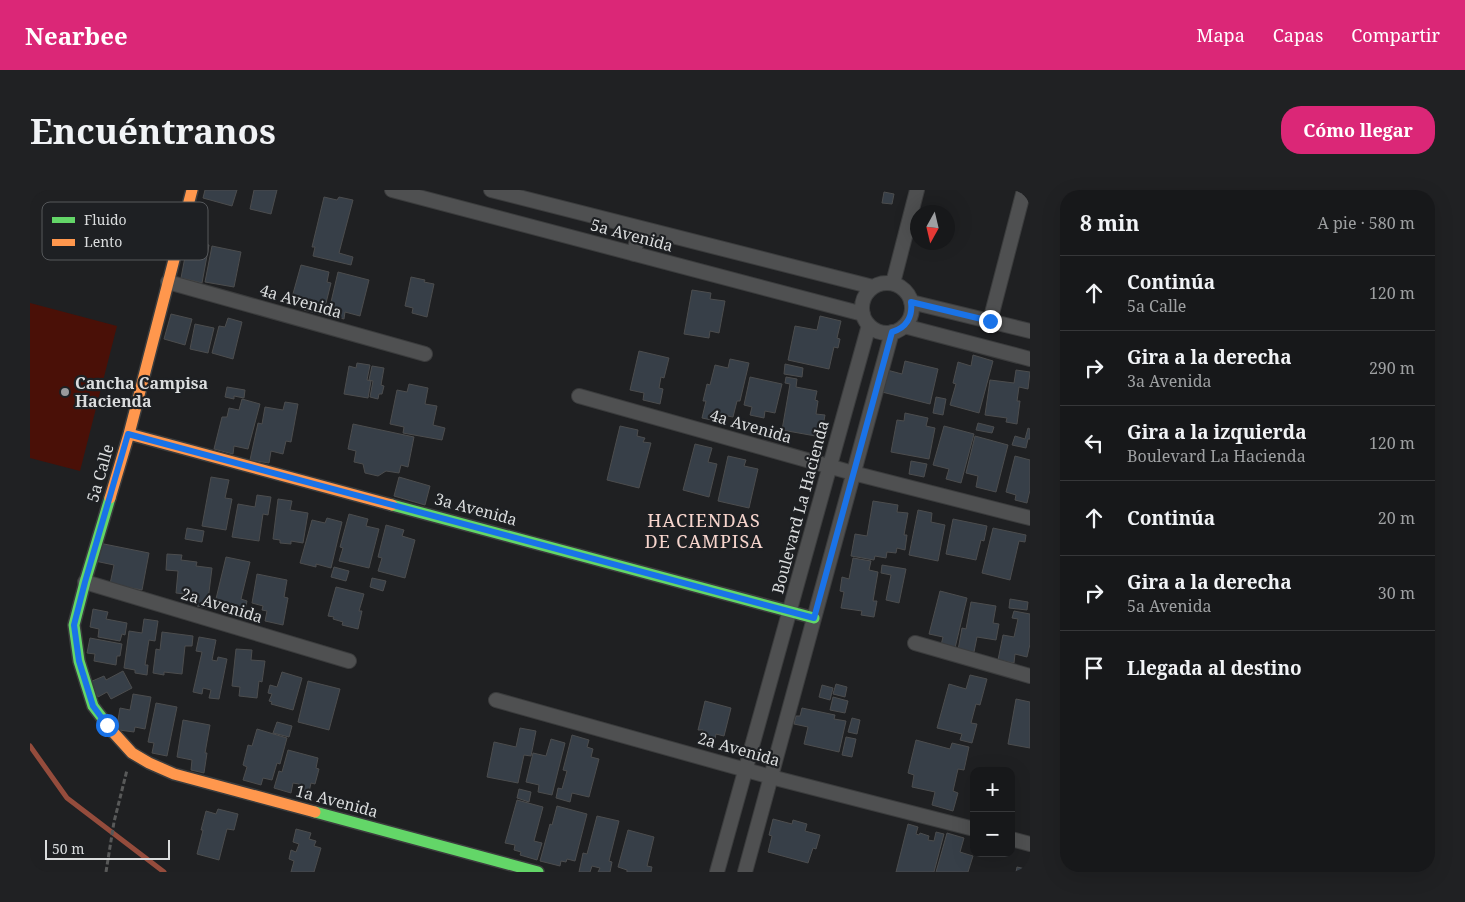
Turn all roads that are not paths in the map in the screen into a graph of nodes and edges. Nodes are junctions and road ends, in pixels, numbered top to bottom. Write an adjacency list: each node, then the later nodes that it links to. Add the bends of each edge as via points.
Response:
1 (392, 190): 6 (street, 5a Avenida)
2 (491, 190): 5 (street, 5a Avenida)
3 (917, 190): 9 (street)
4 (1024, 190): 13 (street)
5 (640, 229): 6 (street); 10 (street, 5a Avenida)
6 (634, 254): 12 (street, 5a Avenida)
7 (174, 260): 8 (street, 5a Calle)
8 (168, 282): 16 (street, 4a Avenida); 19 (street, 5a Calle)
9 (893, 283): 10 (street); 11 (street, via 905,290)
10 (873, 287): 12 (street, via 862,305)
11 (911, 302): 13 (street); 14 (street, via 910,316)
12 (866, 320): 14 (street, via 881,332); 20 (street, Boulevard La Hacienda)
13 (990, 321): 15 (street)
14 (898, 329): 17 (street); 21 (street)
15 (1030, 331)
16 (425, 354)
17 (1030, 359)
18 (579, 396): 20 (street, 4a Avenida)
19 (128, 434): 23 (street, 5a Calle); 24 (street, 3a Avenida)
20 (830, 466): 21 (street, 4a Avenida); 24 (street, Boulevard La Hacienda)
21 (853, 473): 22 (street, 4a Avenida); 25 (street)
22 (1030, 518)
23 (85, 582): 27 (street, 2a Avenida); 30 (street, 5a Calle, via 74,625 79,661 93,706)
24 (789, 612): 25 (street, 3a Avenida); 31 (street, Boulevard La Hacienda)
25 (814, 618): 32 (street)
26 (915, 643): 28 (street)
27 (349, 661)
28 (1030, 676)
29 (496, 700): 31 (street, 2a Avenida)
30 (132, 753): 36 (street, 1a Avenida, via 174,774)
31 (746, 769): 32 (street, 2a Avenida); 37 (street, Boulevard La Hacienda)
32 (771, 777): 33 (street, 2a Avenida); 38 (street)
33 (970, 828)
34 (1015, 840): 35 (street)
35 (1030, 844)
36 (538, 872)
37 (718, 872)
38 (745, 872)

